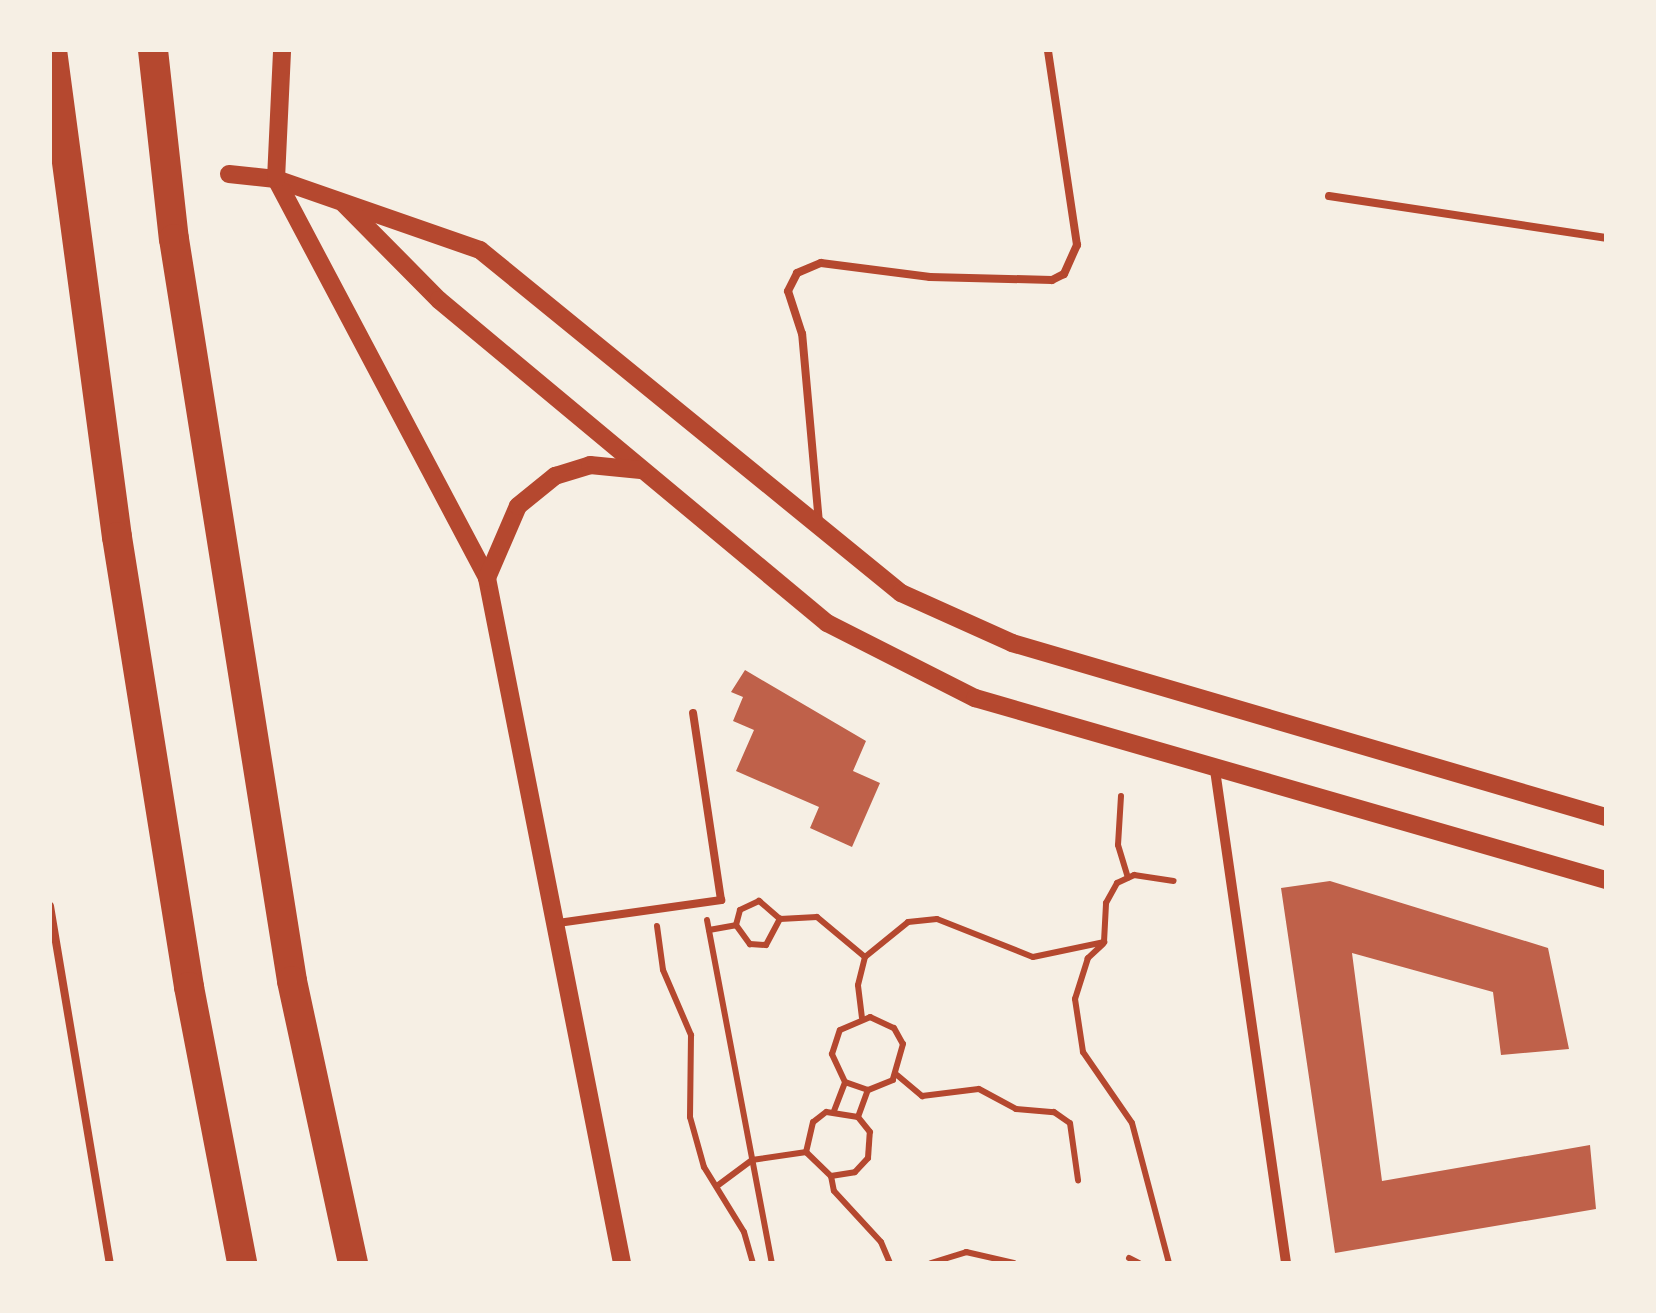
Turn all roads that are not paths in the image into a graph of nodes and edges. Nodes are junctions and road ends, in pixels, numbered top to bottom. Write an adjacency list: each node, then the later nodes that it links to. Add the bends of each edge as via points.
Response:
1 (52, 50): 20 (highway, via 117,537)
2 (152, 50): 21 (highway, via 174,240 292,980)
3 (282, 50): 6 (street)
4 (1048, 50): 11 (lane, via 1077,245 1064,274 1052,280 930,277 821,264 798,273 788,291 802,334)
5 (229, 174): 6 (street)
6 (276, 178): 8 (street); 12 (street)
7 (1329, 196): 9 (lane)
8 (340, 200): 10 (street, via 439,300); 11 (street, via 480,250)
9 (1606, 238)
10 (642, 470): 12 (street, via 590,466 556,476 518,506); 14 (street, via 827,623 975,698)
11 (819, 525): 15 (street, via 901,593 1012,642)
12 (486, 578): 18 (street)
13 (693, 713): 18 (lane, via 721,900)
14 (1214, 770): 16 (street); 23 (street)
15 (1606, 816)
16 (1606, 880)
17 (50, 906): 19 (lane)
18 (554, 924): 22 (street)
19 (110, 1263)
20 (242, 1263)
21 (352, 1263)
22 (622, 1263)
23 (1286, 1263)

